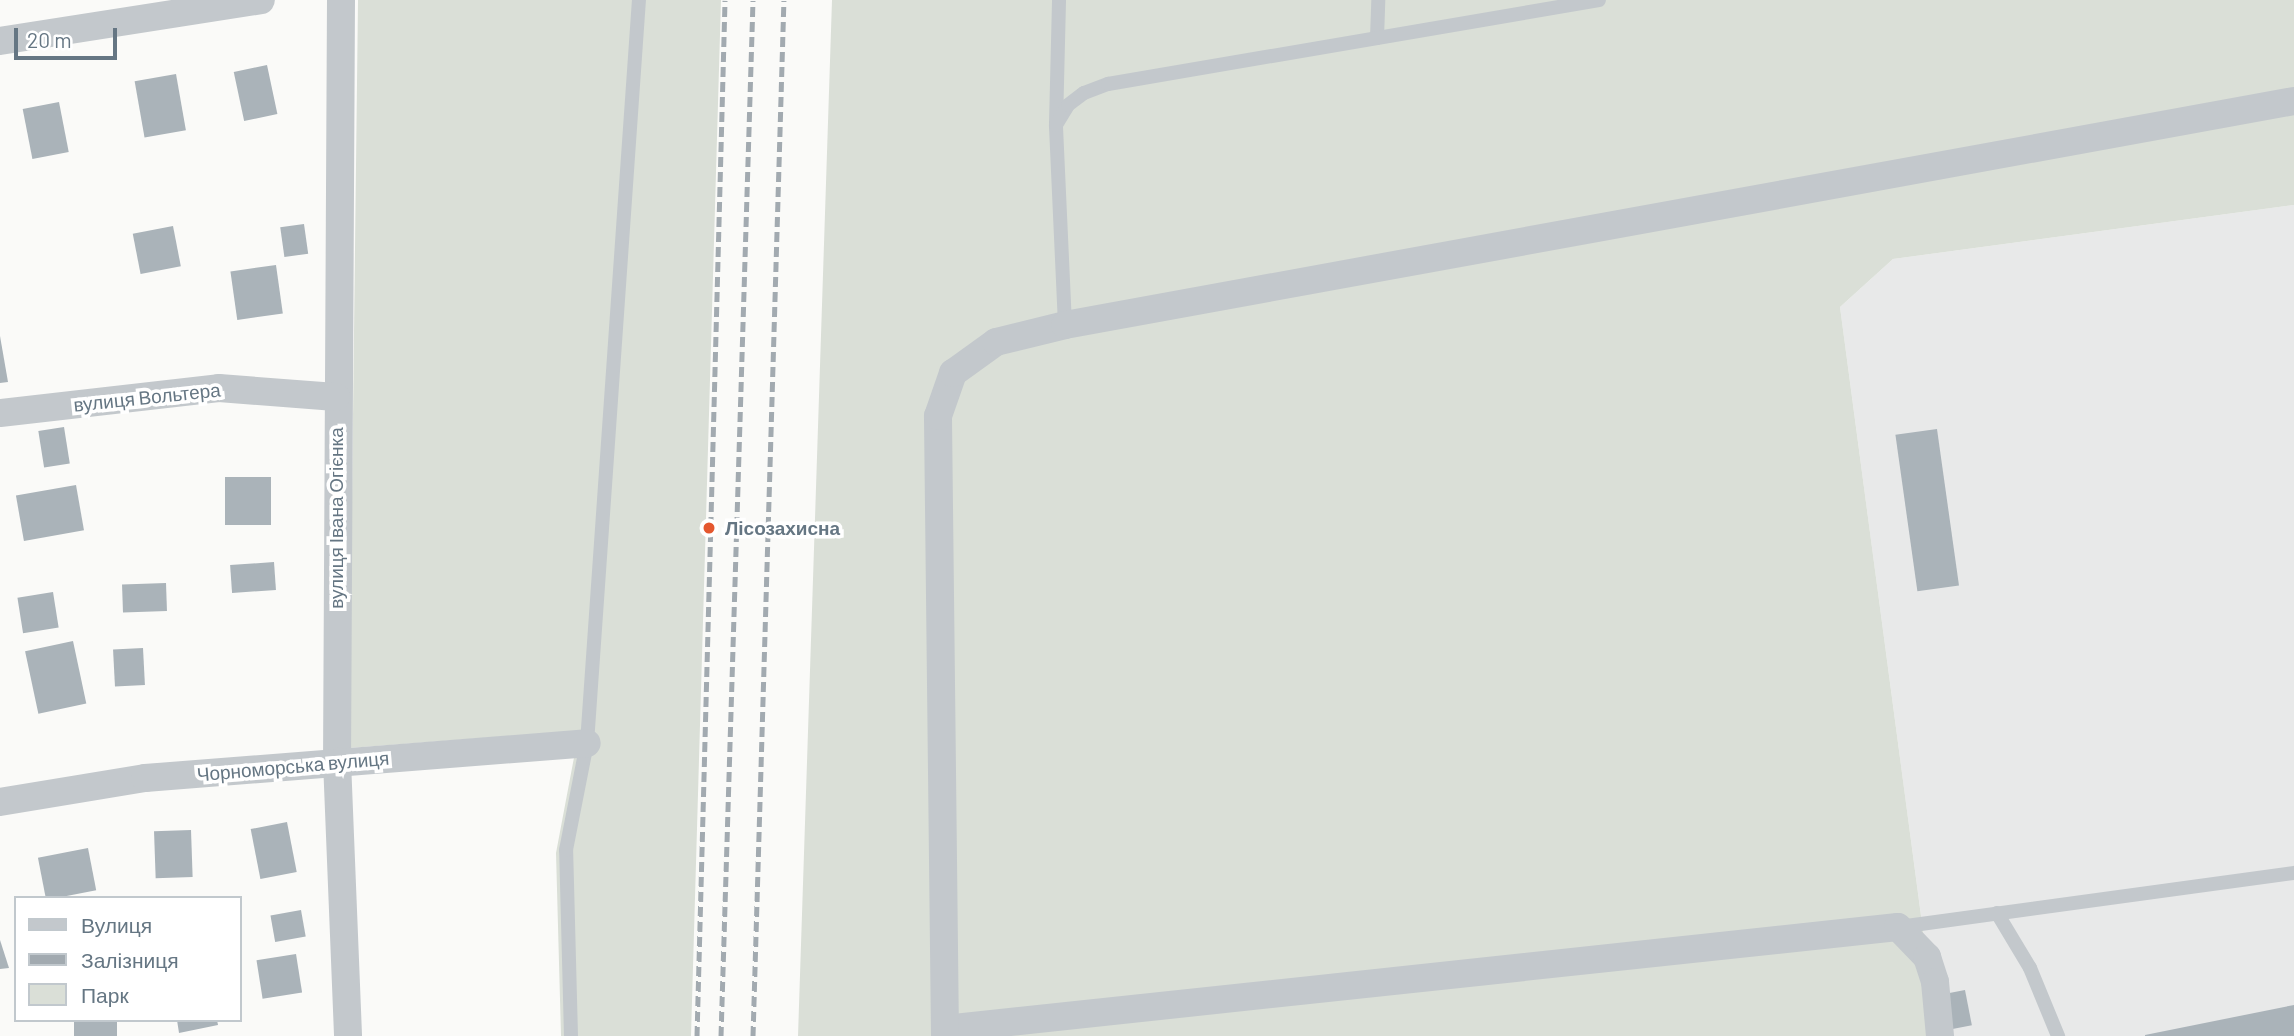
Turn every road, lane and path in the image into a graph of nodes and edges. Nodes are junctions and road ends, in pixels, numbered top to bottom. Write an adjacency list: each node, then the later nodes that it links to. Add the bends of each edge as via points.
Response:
1 (261, 0): 9 (street)
2 (341, 0): 13 (street, вулиця Івана Огієнка)
3 (639, 0): 15 (lane)
4 (1059, 0): 11 (lane)
5 (1378, 0): 8 (lane)
6 (1600, 0): 7 (lane)
7 (1549, 4): 8 (lane)
8 (1377, 38): 11 (lane, via 1108,84 1068,104)
9 (0, 41)
10 (2294, 101): 12 (street)
11 (1056, 125): 12 (lane)
12 (1065, 325): 21 (street, via 996,342 953,373 938,416)
13 (336, 397): 14 (street, вулиця Вольтера, via 219,388); 16 (street, вулиця Івана Огієнка)
14 (0, 413)
15 (587, 743): 16 (street, Чорноморська вулиця); 23 (lane, via 566,850)
16 (337, 761): 17 (street, Чорноморська вулиця, via 145,779); 22 (street, вулиця Івана Огієнка)
17 (0, 802)
18 (2294, 873): 19 (lane)
19 (1997, 913): 20 (lane); 25 (lane, via 2030,968)
20 (1898, 927): 21 (street); 24 (street, via 1927,957 1935,982)
21 (945, 1032)
22 (348, 1036)
23 (571, 1036)
24 (1940, 1036)
25 (2058, 1036)

